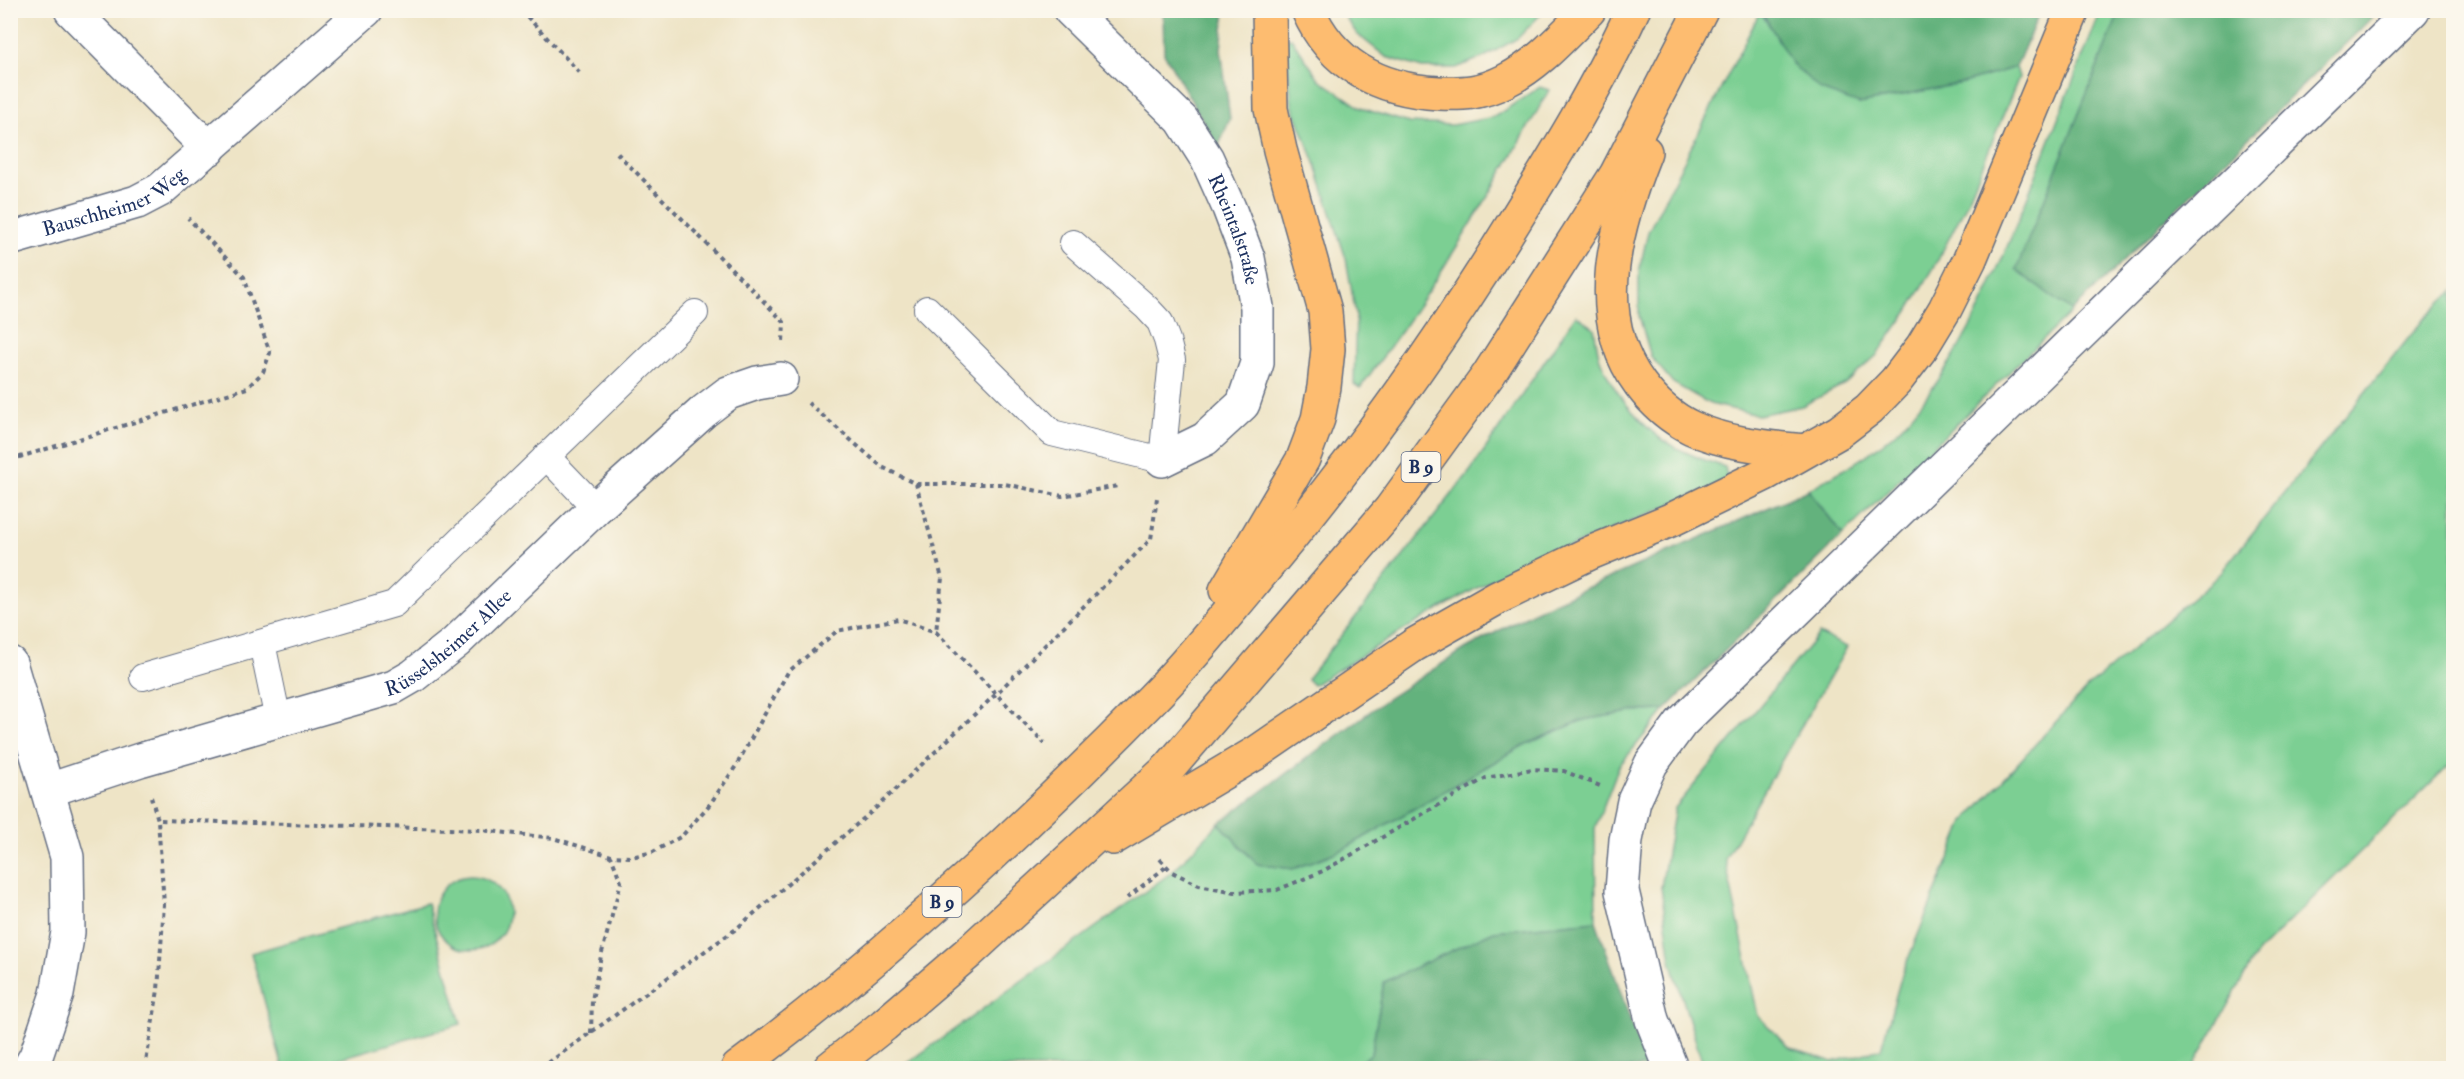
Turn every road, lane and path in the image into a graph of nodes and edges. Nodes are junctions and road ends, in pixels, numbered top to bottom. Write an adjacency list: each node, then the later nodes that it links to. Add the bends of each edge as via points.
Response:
1 (71, 10): 13 (street, Bauschheimer Weg)
2 (366, 10): 13 (street, Bauschheimer Weg)
3 (521, 10): 12 (path)
4 (1070, 10): 24 (street, Rheintalstraße, via 1182,120 1207,159 1248,258 1257,307 1257,363 1243,404 1205,439)
5 (1269, 10): 32 (highway, via 1271,109 1325,311 1328,349 1324,387 1318,419 1303,459 1227,589)
6 (1308, 10): 7 (highway, via 1325,41 1349,65 1372,79 1418,91 1471,94 1505,82 1534,64)
7 (1589, 10)
8 (1633, 10): 32 (highway, B 9, via 1612,57 1464,303 1287,544)
9 (2073, 10): 21 (highway, via 1970,259 1933,328 1896,381 1869,409 1839,432)
10 (2413, 10): 37 (street, via 1682,723 1651,764)
11 (1701, 11): 21 (highway, via 1642,159 1624,216 1611,284 1611,312 1618,344 1633,375 1667,414 1694,429 1753,446); 41 (highway, B 9, via 1616,175 1489,374 1390,510 1169,768)
12 (581, 74)
13 (209, 149): 15 (street, Bauschheimer Weg)
14 (616, 153): 20 (path, via 784,322)
15 (160, 190): 16 (street, Bauschheimer Weg, via 137,202); 23 (path, via 244,277 270,353 263,372 247,388)
16 (10, 239)
17 (1073, 243): 24 (lane, via 1160,322 1172,360)
18 (927, 309): 24 (lane, via 1052,433)
19 (695, 313): 22 (lane)
20 (781, 380): 25 (path, via 882,467); 26 (street, Rüsselsheimer Allee, via 728,393)
21 (1804, 451): 41 (highway, via 1673,519 1497,598 1414,645 1256,753)
22 (546, 456): 26 (lane); 28 (lane, via 394,604)
23 (10, 460)
24 (1162, 460): 25 (path, via 1116,488 1062,496 1005,484); 31 (path, via 1151,539)
25 (916, 484): 27 (path, via 942,578)
26 (596, 508): 33 (street, Rüsselsheimer Allee, via 456,642 412,676 394,687)
27 (936, 632): 31 (path); 39 (path, via 898,619 837,631 788,672 736,766 711,804 682,836 653,852)
28 (262, 643): 30 (lane); 33 (lane)
29 (10, 663): 36 (street)
30 (143, 677)
31 (996, 694): 34 (path); 44 (path, via 878,806 736,929)
32 (1153, 699): 48 (highway, B 9, via 934,909 819,1007)
33 (278, 720): 35 (street, Rüsselsheimer Allee)
34 (1044, 743)
35 (140, 760): 36 (street, Rüsselsheimer Allee); 38 (path)
36 (49, 790): 45 (street, via 67,857 68,932 57,994)
37 (1634, 801): 42 (path, via 1564,771 1532,769 1486,778 1323,871 1276,890 1235,892 1198,885); 50 (street, via 1622,891 1652,1020)
38 (158, 820): 39 (path, via 481,830 553,838); 46 (path, via 164,904 158,990)
39 (611, 856): 44 (path, via 621,882 592,1000)
40 (1160, 859): 42 (path)
41 (1065, 866): 49 (highway, B 9)
42 (1167, 866): 43 (path)
43 (1127, 897)
44 (591, 1033): 47 (path)
45 (29, 1068)
46 (146, 1068)
47 (541, 1068)
48 (738, 1068)
49 (830, 1068)
50 (1671, 1068)

